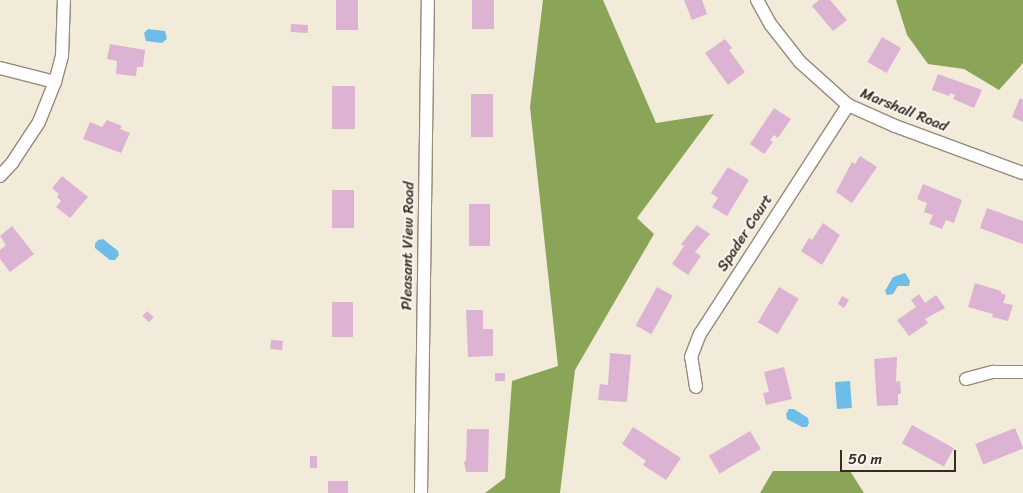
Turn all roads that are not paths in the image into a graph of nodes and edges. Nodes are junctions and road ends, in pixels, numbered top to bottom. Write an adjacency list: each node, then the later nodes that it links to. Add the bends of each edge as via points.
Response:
1 (64, 0): 5 (street, via 62,56)
2 (428, 0): 12 (street, Pleasant View Road)
3 (757, 0): 6 (street, Marshall Road, via 800,62)
4 (0, 68): 5 (street)
5 (55, 82): 8 (street, via 39,122 12,164)
6 (848, 105): 7 (street, Marshall Road); 11 (street, Spader Court, via 700,334 691,358)
7 (1023, 174)
8 (0, 176)
9 (1023, 372): 10 (street, via 993,372)
10 (966, 378)
11 (696, 387)
12 (422, 493)

